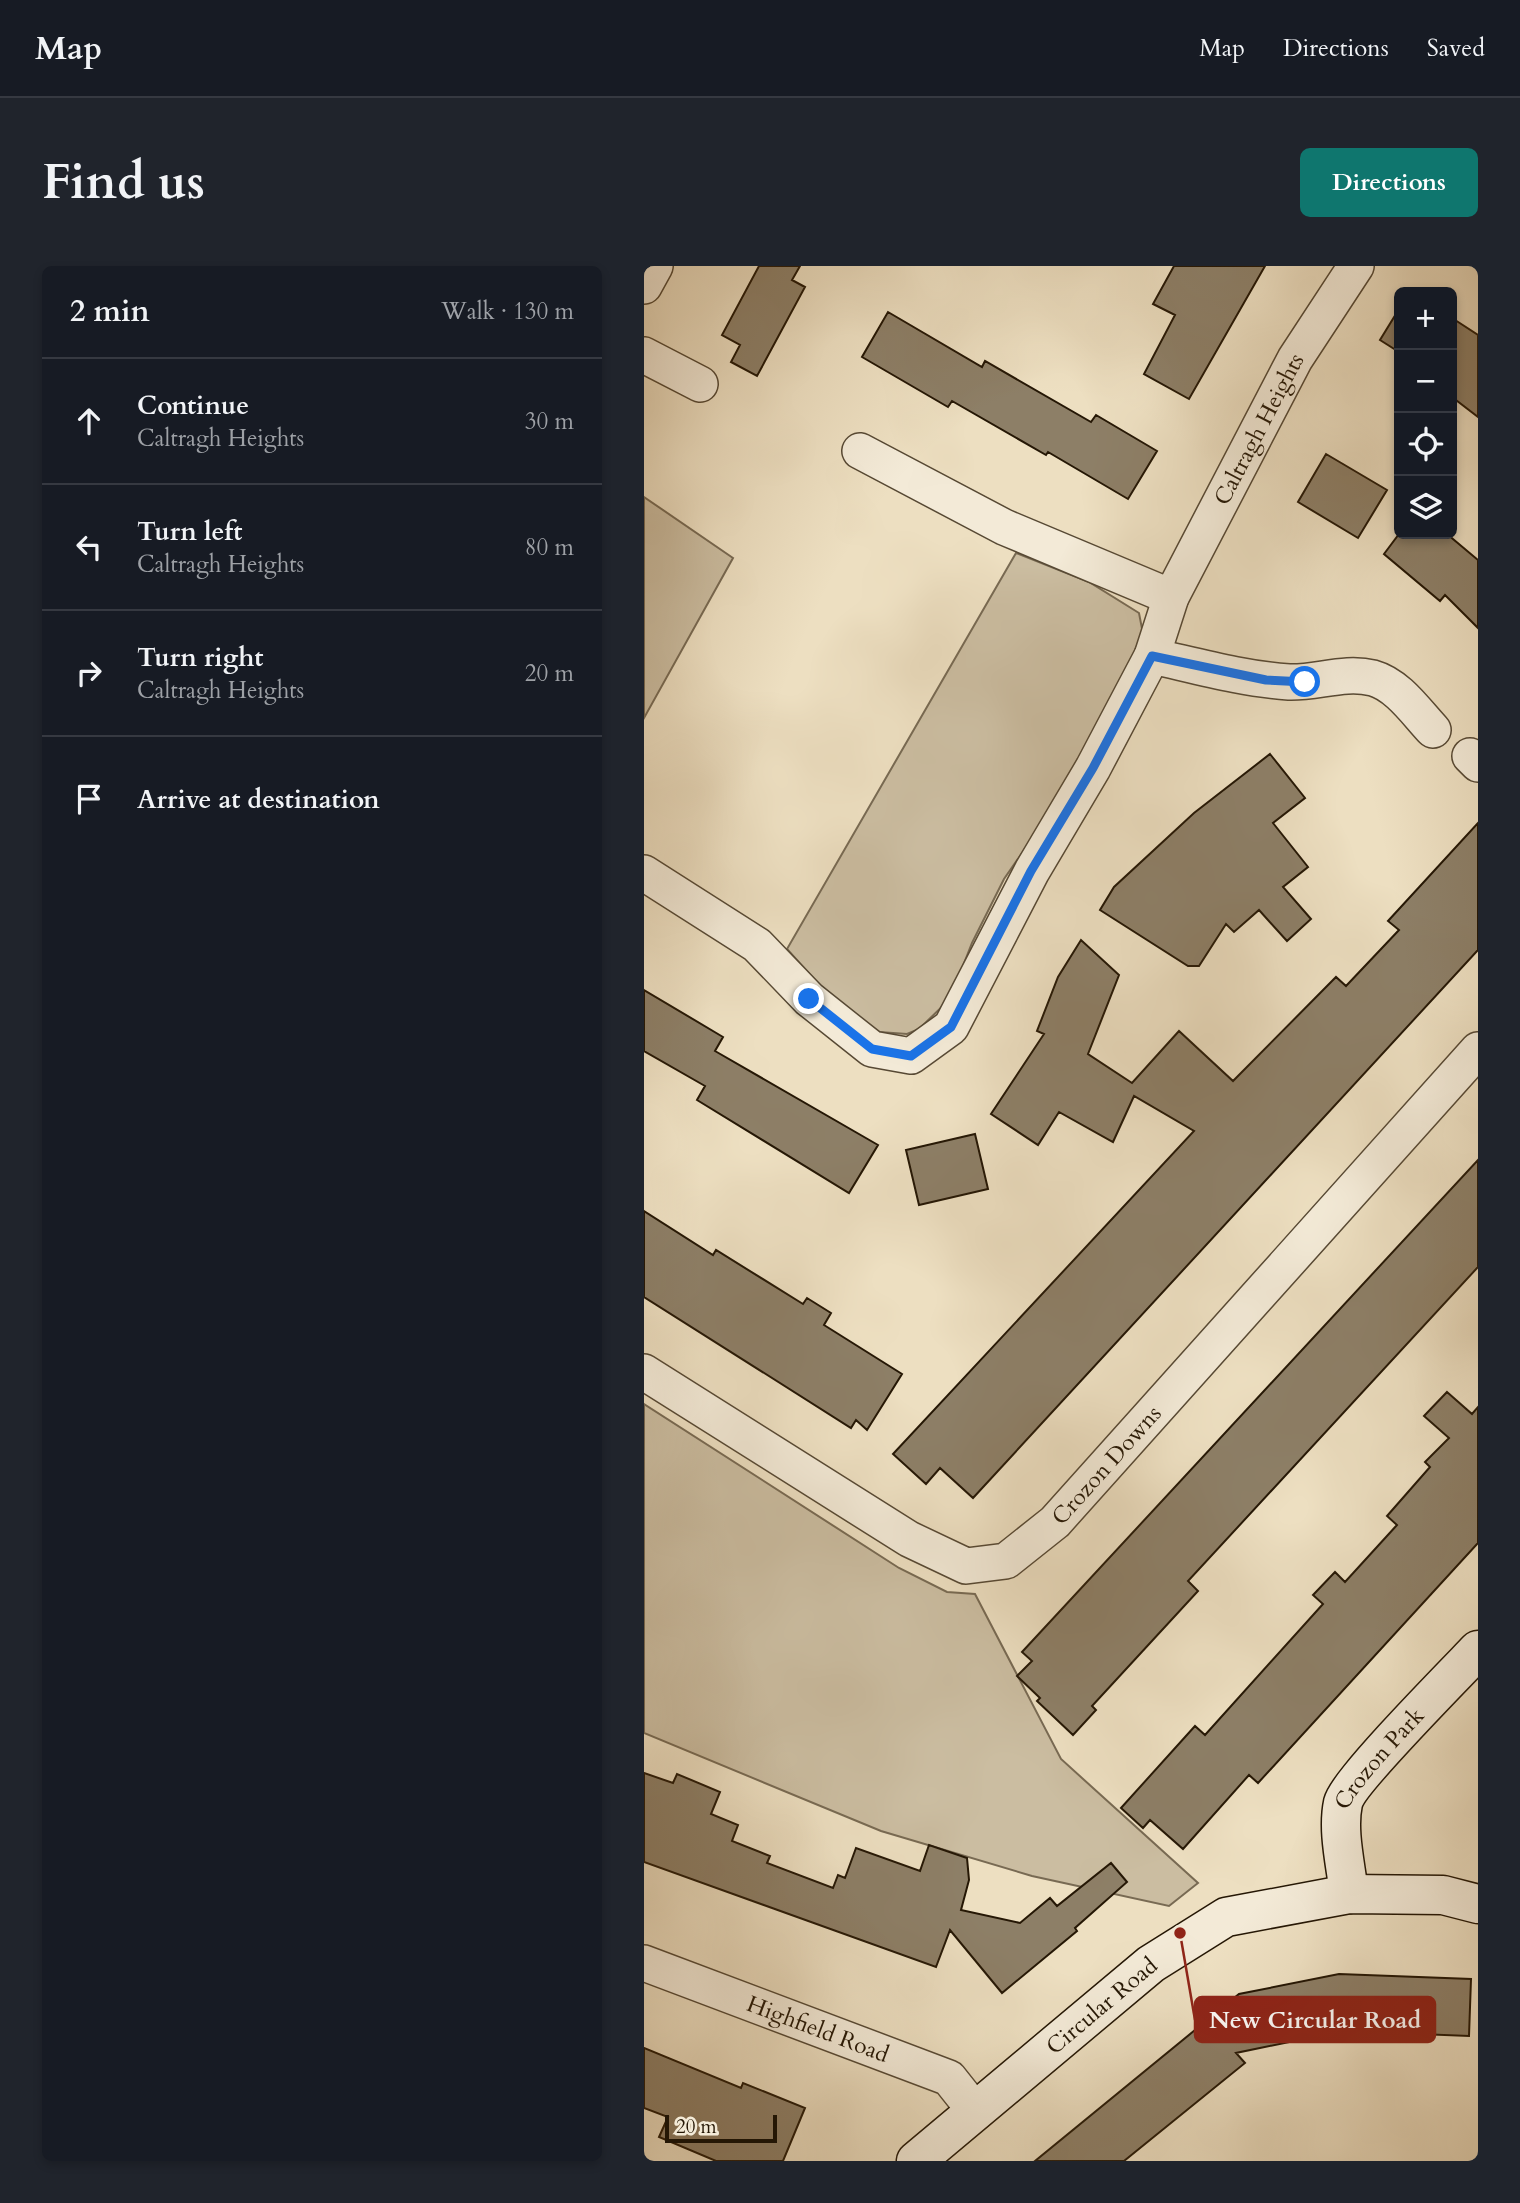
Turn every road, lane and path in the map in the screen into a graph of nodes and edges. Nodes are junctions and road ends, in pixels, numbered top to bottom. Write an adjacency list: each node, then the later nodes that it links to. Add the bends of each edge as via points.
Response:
1 (655, 266): 3 (street)
2 (1356, 266): 7 (street, Caltragh Heights, via 1295,359)
3 (644, 286)
4 (644, 355): 5 (street)
5 (700, 384)
6 (860, 451): 7 (street, via 1003,527)
7 (1171, 597): 8 (street, Caltragh Heights)
8 (1152, 656): 9 (street, via 1266,680 1305,682 1341,675 1374,678 1399,692); 10 (street, Caltragh Heights, via 1093,768 1031,871 951,1027 911,1056 872,1049 809,999 757,945)
9 (1433, 730)
10 (644, 873)
11 (1478, 1050): 12 (street, Crozon Downs, via 1055,1522 1006,1561 966,1566 909,1539)
12 (644, 1373)
13 (1478, 1650): 14 (street, Crozon Park, via 1343,1801)
14 (1349, 1894): 15 (street, Circular Road, via 1443,1895); 17 (street, Circular Road, via 1226,1917 1151,1964)
15 (1478, 1904)
16 (644, 1963): 17 (street, Highfield Road, via 949,2078)
17 (976, 2112): 18 (street, Circular Road)
18 (916, 2161)

